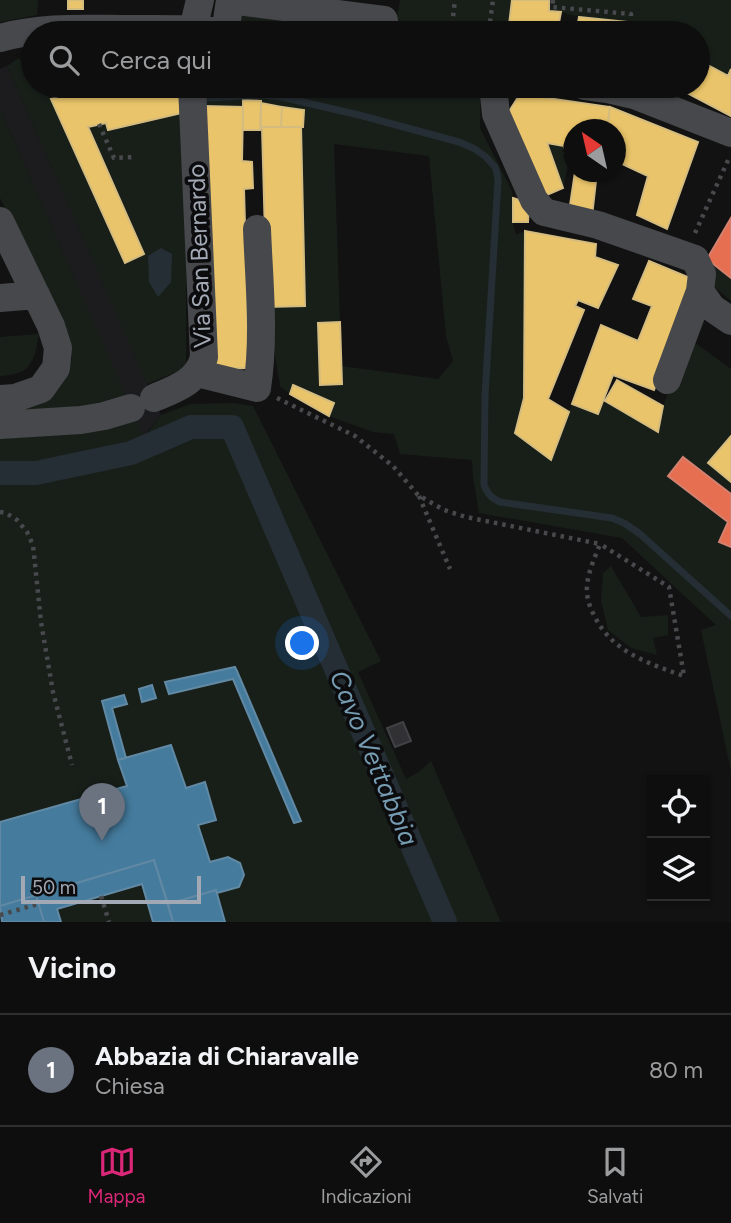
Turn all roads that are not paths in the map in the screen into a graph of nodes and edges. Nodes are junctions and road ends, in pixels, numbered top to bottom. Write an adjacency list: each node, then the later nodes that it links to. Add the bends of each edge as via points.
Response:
1 (200, 0): 3 (street)
2 (230, 0): 4 (street); 5 (street)
3 (195, 21)
4 (227, 21)
5 (303, 21)
6 (21, 32): 7 (street)
7 (0, 38)
8 (193, 98): 18 (street, Via San Bernardo, via 204,357)
9 (494, 98): 14 (street, via 496,114 534,200 544,212 598,225 695,259 702,274)
10 (639, 98): 11 (street)
11 (731, 133)
12 (1, 226): 15 (street)
13 (257, 229): 18 (street, via 261,327 257,388)
14 (700, 291): 17 (street, via 712,308); 19 (street)
15 (36, 295): 16 (street); 20 (street, via 58,348 56,368 41,389)
16 (0, 298)
17 (731, 321)
18 (197, 373): 21 (street, Via San Bernardo, via 189,382 104,416)
19 (667, 380)
20 (0, 399)
21 (0, 425)

